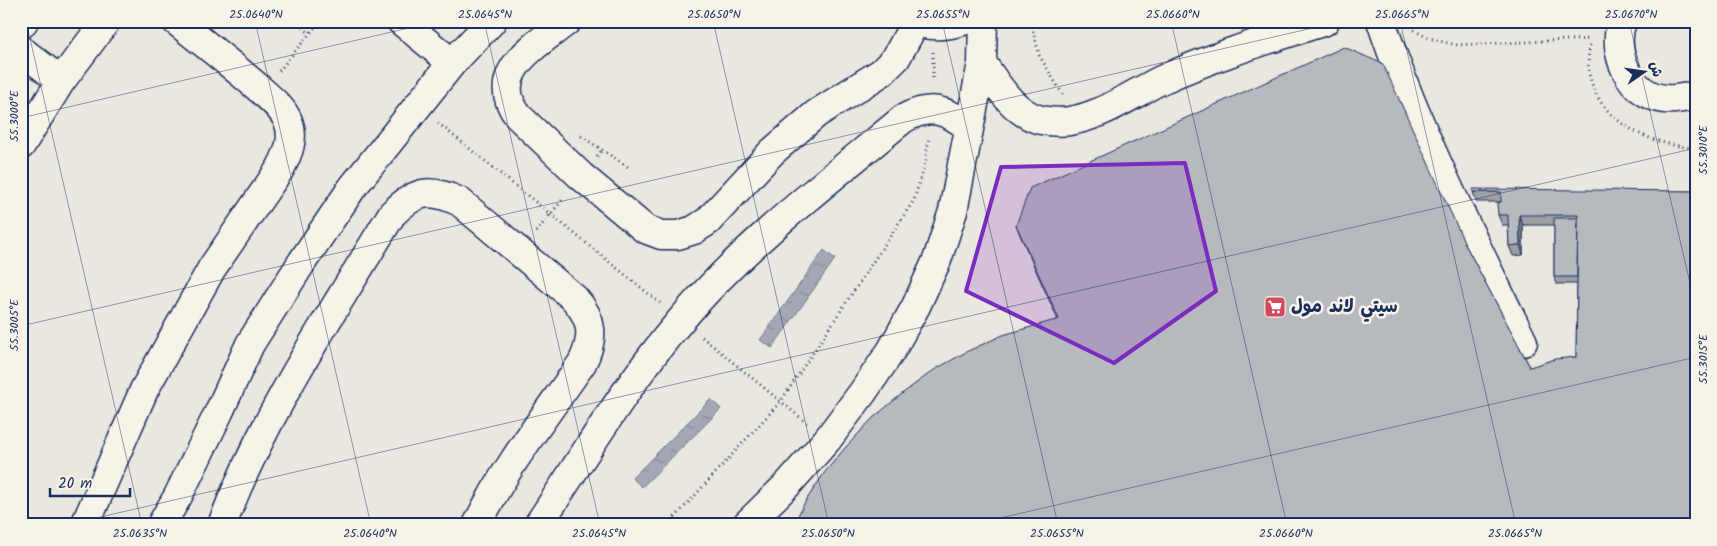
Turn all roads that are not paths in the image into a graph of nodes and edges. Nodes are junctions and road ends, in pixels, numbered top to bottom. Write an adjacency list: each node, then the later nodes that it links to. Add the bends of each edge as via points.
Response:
1 (24, 21): 12 (lane)
2 (106, 21): 17 (lane)
3 (176, 21): 22 (lane, via 280,107 288,122 291,138 288,154 280,169 212,268 144,390)
4 (492, 21): 15 (lane)
5 (566, 21): 11 (lane, via 512,70 508,81 511,106 581,176 645,229 661,235 678,235 708,221 765,159 816,114 882,72 896,58)
6 (963, 21): 11 (lane, via 934,26)
7 (983, 21): 16 (lane)
8 (1325, 21): 16 (lane, via 1231,52 1073,121 1038,120 1024,112 1000,89)
9 (1381, 21): 21 (lane, via 1432,150)
10 (1622, 21): 18 (lane, via 1618,42 1621,62 1631,79 1645,92 1663,99)
11 (913, 22)
12 (21, 25)
13 (414, 25): 15 (lane)
14 (21, 50): 17 (lane)
15 (452, 63): 23 (lane, via 352,188 250,344 203,446)
16 (982, 63): 19 (lane)
17 (61, 82): 20 (lane)
18 (1696, 95)
19 (969, 128): 26 (lane, via 950,113 931,110 913,113 744,254 681,320 630,388); 27 (lane, via 953,211 934,268 891,351 827,440)
20 (21, 145)
21 (1523, 342)
22 (85, 525)
23 (161, 525)
24 (222, 525): 25 (lane, via 233,494 275,409 392,214 406,200 423,194 443,194 460,202 574,298 584,308 589,322 591,336 582,363 515,459)
25 (477, 525)
26 (538, 525)
27 (746, 525)

